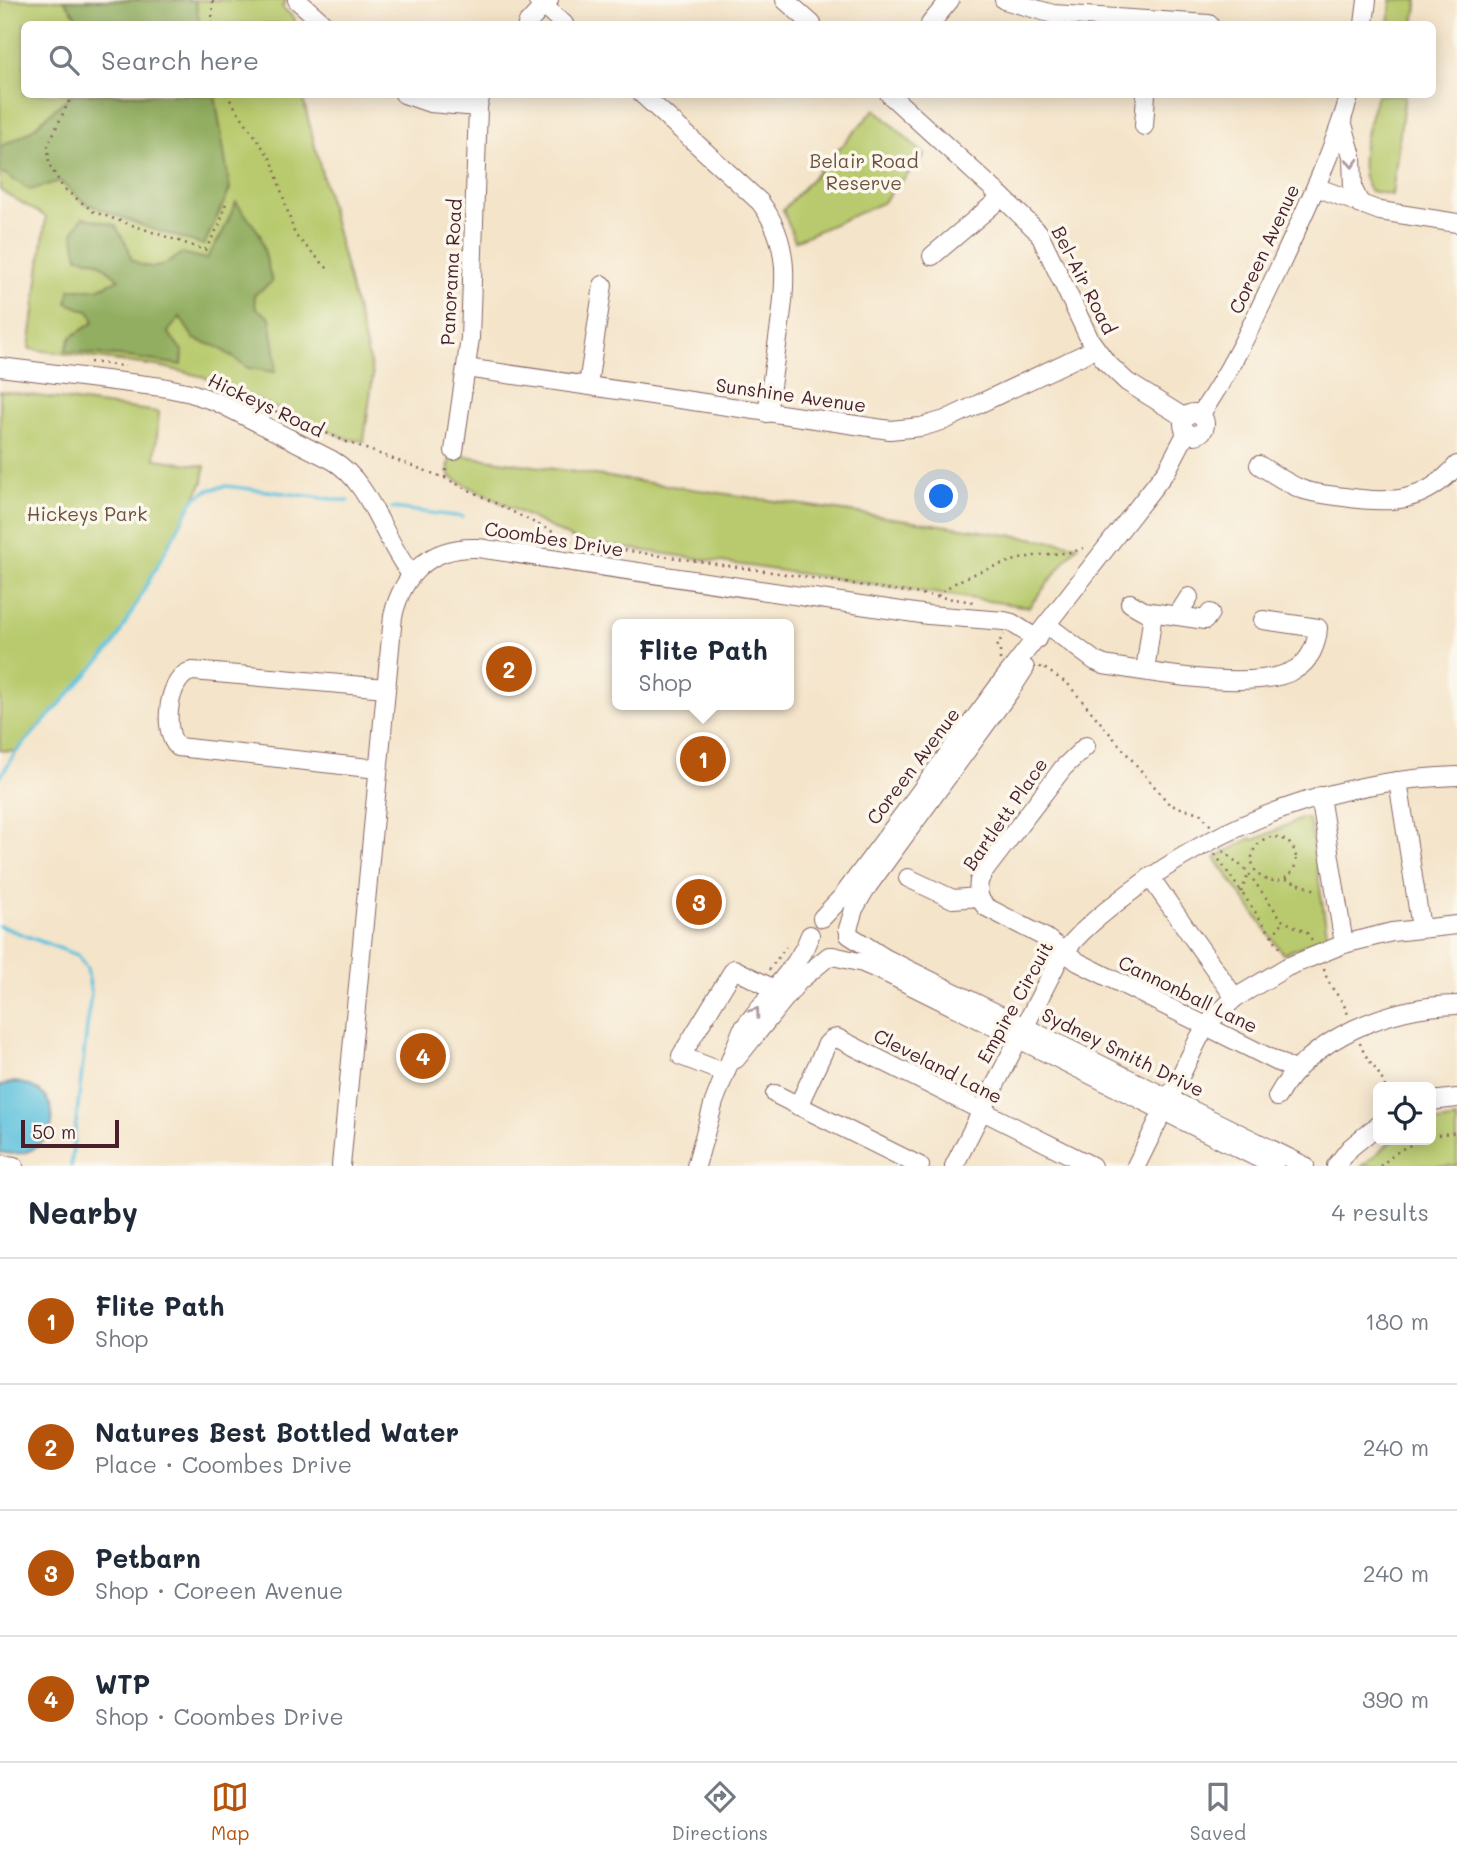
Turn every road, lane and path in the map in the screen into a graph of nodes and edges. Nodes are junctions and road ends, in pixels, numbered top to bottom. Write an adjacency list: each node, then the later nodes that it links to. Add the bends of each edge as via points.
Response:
1 (213, 0): 8 (path)
2 (298, 0): 9 (street)
3 (785, 0): 12 (street)
4 (950, 0): 13 (street)
5 (1003, 0): 14 (street, via 1053,14)
6 (1367, 0): 15 (street)
7 (543, 2): 10 (street); 11 (street)
8 (212, 21)
9 (321, 21)
10 (529, 21)
11 (561, 21)
12 (809, 21)
13 (932, 21)
14 (1138, 21)
15 (1364, 21)
16 (69, 98): 28 (path, via 48,145 49,164 63,188 94,212 205,250)
17 (229, 98): 32 (path, via 272,161 295,235)
18 (416, 98): 23 (street, via 430,103)
19 (646, 98): 41 (street, via 760,202 780,238 785,290)
20 (893, 98): 27 (street, Bel-Air Road)
21 (1146, 98): 25 (street)
22 (1349, 98): 24 (street, Coreen Avenue)
23 (480, 101): 38 (street, Panorama Road)
24 (1342, 120): 26 (street, Coreen Avenue); 29 (street, one-way to 29, via 1352,156 1353,189)
25 (1144, 126)
26 (1316, 187): 29 (street); 42 (street, Coreen Avenue, via 1254,321 1216,391)
27 (1002, 197): 31 (street); 34 (street, Bel-Air Road, via 1038,233)
28 (227, 199)
29 (1361, 205): 30 (street)
30 (1457, 223)
31 (932, 256)
32 (328, 270)
33 (603, 285): 39 (street)
34 (1095, 349): 41 (street, Sunshine Avenue, via 921,427 890,430); 42 (street, Bel-Air Road, via 1118,375)
35 (88, 361): 36 (path)
36 (128, 366)
37 (0, 367): 47 (street, Hickeys Road, via 191,393 217,402 343,466 356,479)
38 (467, 368): 39 (street, Sunshine Avenue); 43 (street, Panorama Road)
39 (588, 385): 41 (street, Sunshine Avenue)
40 (242, 396): 48 (path, via 445,478 575,543)
41 (767, 413)
42 (1191, 421): 46 (street, Coreen Avenue, via 1167,470)
43 (454, 451)
44 (1259, 465): 45 (street, via 1304,490 1374,502 1423,493)
45 (1457, 465)
46 (1101, 556): 48 (path, via 1088,545 1075,553 1036,555 978,572); 56 (street, Coreen Avenue)
47 (411, 574): 56 (street, Coombes Drive, via 444,553 478,548 914,613 1004,621); 61 (street, via 393,616)
48 (937, 597): 50 (path)
49 (1189, 597): 54 (street)
50 (974, 602)
51 (1130, 603): 52 (street)
52 (1153, 613): 54 (street); 59 (street)
53 (1210, 613): 54 (street, via 1205,620)
54 (1177, 616)
55 (1263, 620): 59 (street, Coombes Drive, via 1318,628 1315,647 1294,670 1233,680)
56 (1042, 632): 59 (street, Coombes Drive, via 1099,664); 76 (street, Coreen Avenue); 80 (street, Coreen Avenue, via 1015,684 865,890 854,909)
57 (1000, 640): 58 (path, via 1001,659)
58 (995, 667)
59 (1145, 671)
60 (1034, 676): 67 (path, via 1041,666 1068,684 1170,805 1202,815)
61 (386, 688): 63 (street); 63 (street, via 193,671 177,681 170,715 170,734 178,747)
62 (1086, 746): 75 (street, Bartlett Place, via 1063,768 984,873)
63 (378, 769): 112 (street)
64 (1457, 776): 65 (street, Empire Circuit)
65 (1398, 780): 66 (street, Empire Circuit); 79 (street)
66 (1320, 796): 67 (street, Empire Circuit, via 1264,815); 84 (street)
67 (1215, 846): 69 (path); 70 (street, Empire Circuit); 73 (path)
68 (1255, 870): 69 (path); 72 (path, via 1268,881); 72 (path, via 1256,845 1277,837 1291,844 1297,858)
69 (1249, 874): 73 (path); 77 (path)
70 (1150, 877): 85 (street, Empire Circuit); 90 (street)
71 (908, 878): 75 (street, via 949,898)
72 (1285, 879): 74 (path)
73 (1241, 892): 82 (path)
74 (1322, 892)
75 (979, 897): 85 (street, Bartlett Place, via 986,907)
76 (822, 918): 80 (street, via 837,918); 81 (street)
77 (1284, 922): 82 (path); 83 (path, via 1307,933)
78 (1457, 925): 79 (street)
79 (1421, 928): 84 (street)
80 (849, 932): 86 (street, via 844,951); 94 (street, Sydney Smith Drive, via 885,958)
81 (810, 935): 86 (street, via 815,950); 89 (street)
82 (1272, 936): 87 (path)
83 (1314, 943)
84 (1344, 944): 90 (street, via 1287,967)
85 (1064, 952): 93 (street, Cannonball Lane); 94 (street, Empire Circuit)
86 (831, 956): 94 (street, Sydney Smith Drive, via 873,966); 97 (street, via 786,996)
87 (1285, 956)
88 (1322, 965): 92 (path)
89 (774, 989): 97 (street, one-way to 89, via 742,1030); 97 (street, via 734,969 681,1056)
90 (1235, 998): 93 (street)
91 (1457, 1005): 96 (street, via 1393,1014 1328,1045)
92 (1350, 1022)
93 (1207, 1026): 96 (street, Cannonball Lane); 103 (street)
94 (1020, 1032): 103 (street, Sydney Smith Drive); 105 (street, Empire Circuit)
95 (1358, 1038): 98 (path)
96 (1296, 1071): 100 (street)
97 (725, 1073): 113 (street)
98 (1383, 1082)
99 (775, 1094): 104 (street)
100 (1277, 1097)
101 (1457, 1098): 102 (street)
102 (1436, 1100)
103 (1166, 1105): 117 (street); 118 (street, Sydney Smith Drive); 119 (street, Sydney Smith Drive)
104 (798, 1106): 105 (street, Cleveland Lane, via 834,1038); 114 (street)
105 (981, 1112): 115 (street, Empire Circuit); 116 (street, Cleveland Lane)
106 (1373, 1129): 120 (street)
107 (1457, 1132): 108 (path)
108 (1436, 1135)
109 (1406, 1145): 121 (path)
110 (0, 1164): 111 (street)
111 (13, 1166)
112 (341, 1166)
113 (696, 1166)
114 (920, 1166)
115 (954, 1166)
116 (1092, 1166)
117 (1136, 1166)
118 (1274, 1166)
119 (1305, 1166)
120 (1336, 1166)
121 (1380, 1166)

